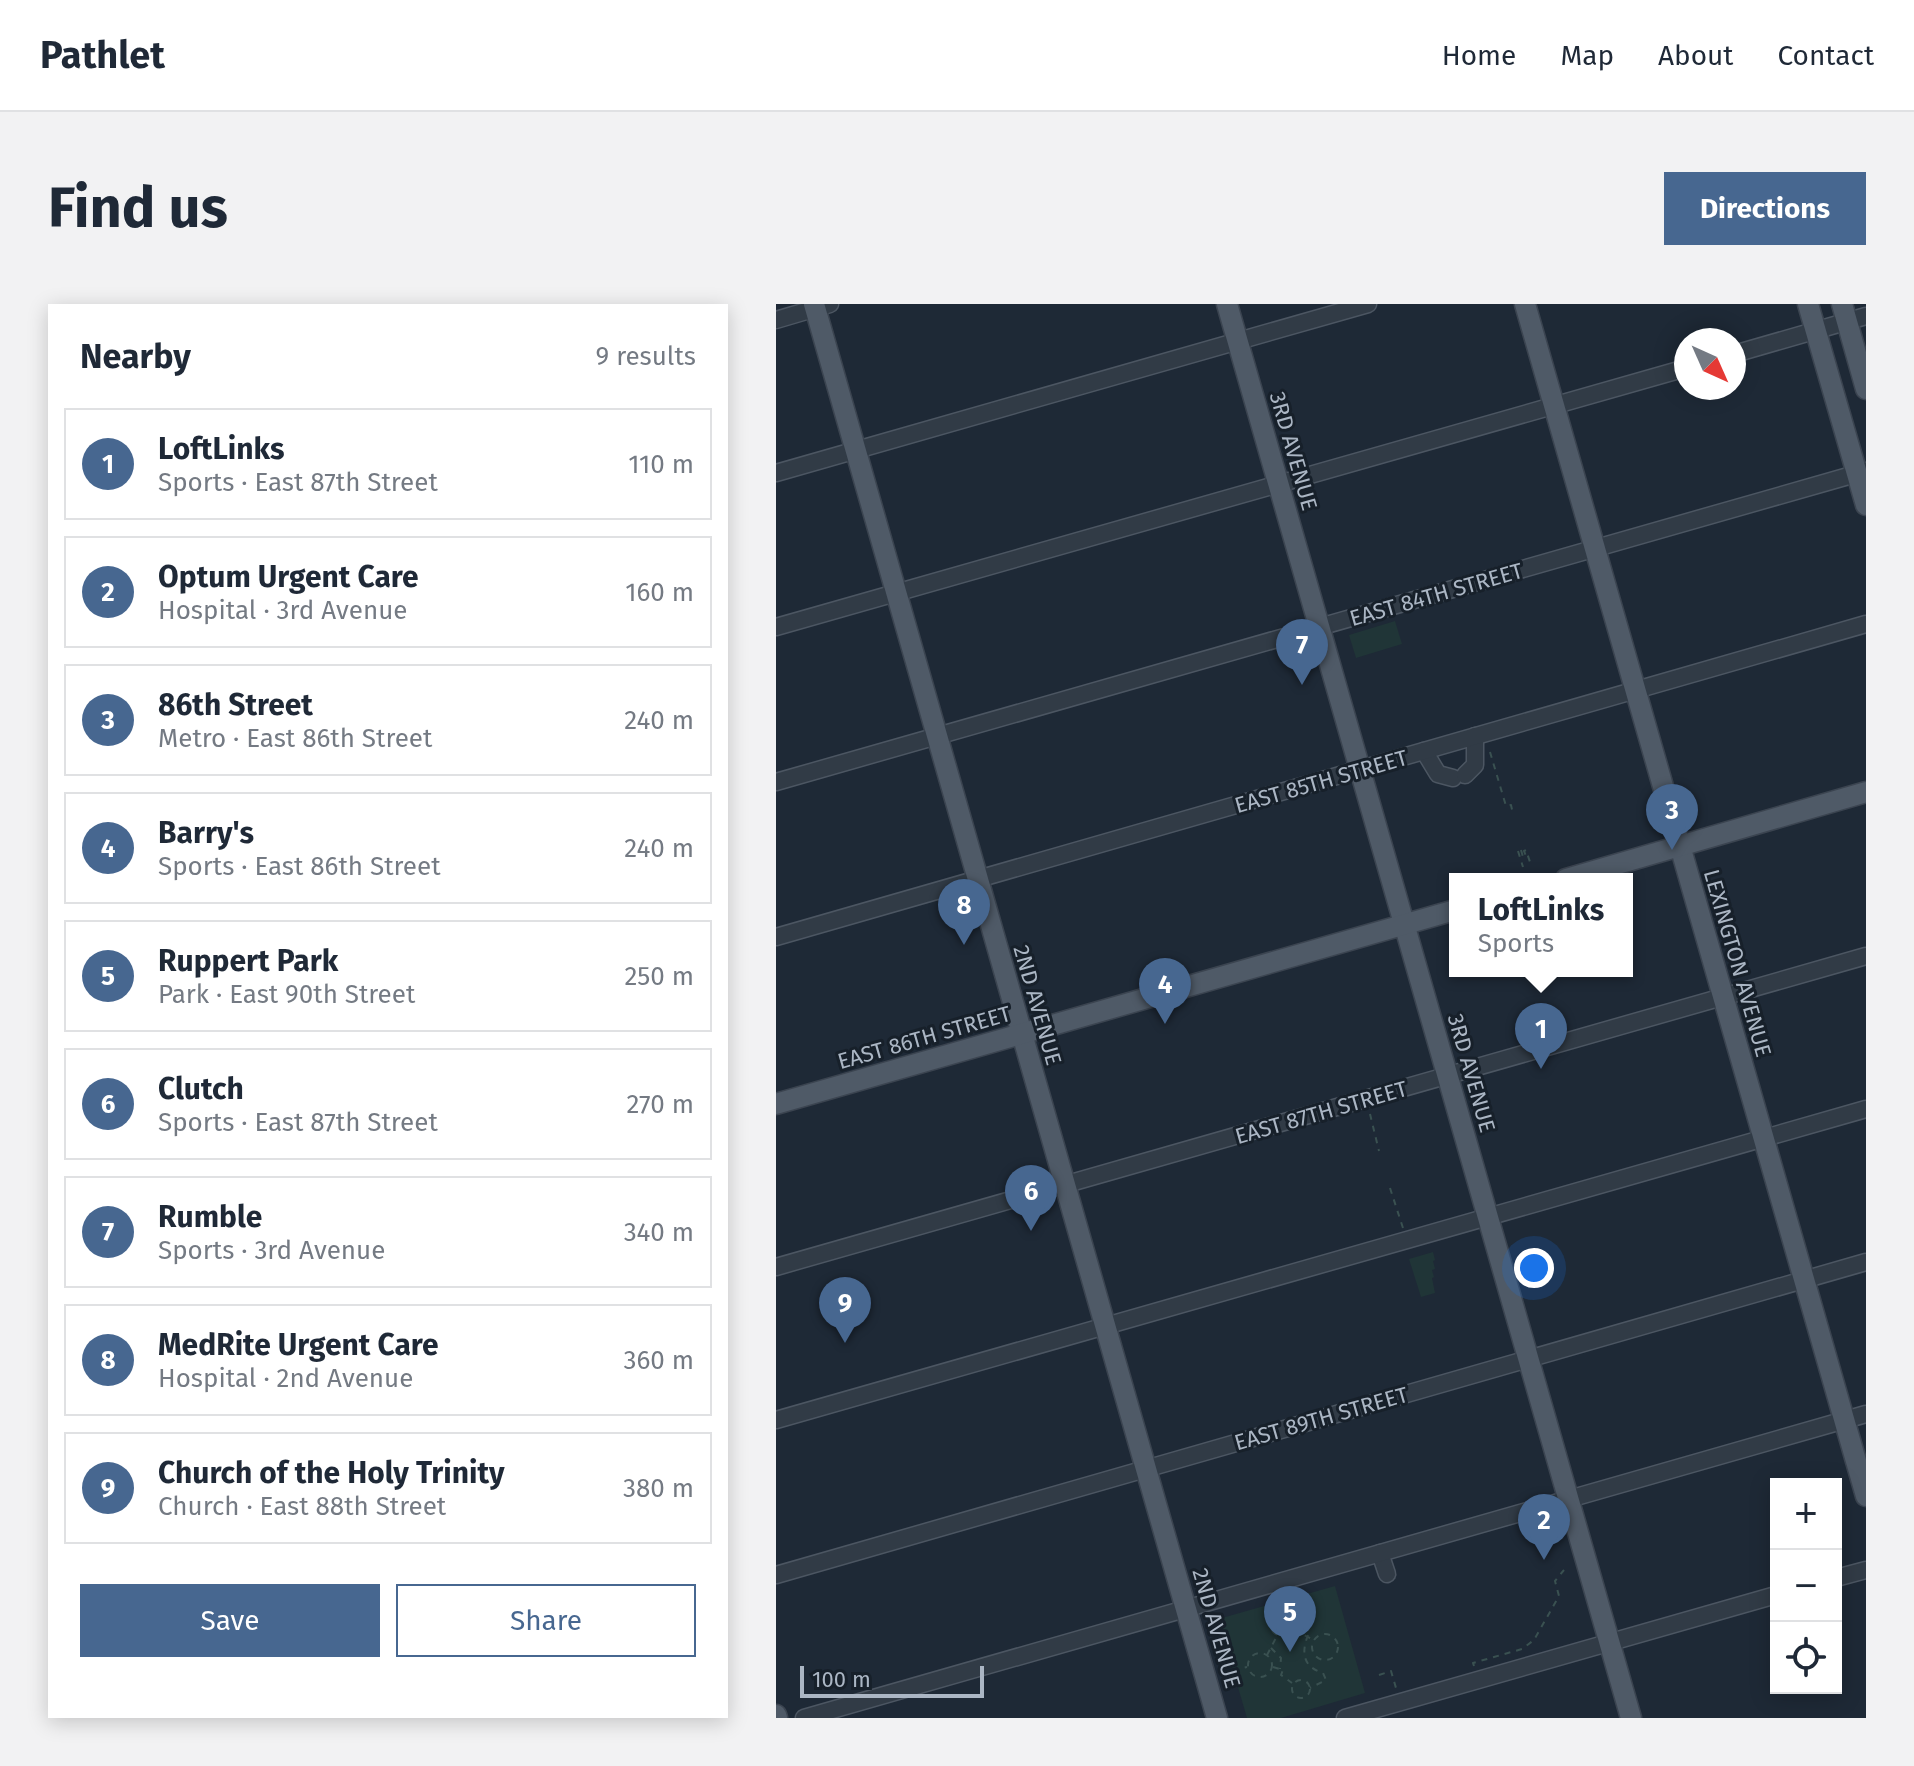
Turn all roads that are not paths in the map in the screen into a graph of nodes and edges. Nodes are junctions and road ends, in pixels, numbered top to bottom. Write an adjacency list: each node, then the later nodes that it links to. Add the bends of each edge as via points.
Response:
1 (1227, 304): 9 (main road, 3RD AVENUE)
2 (1368, 304): 9 (street)
3 (1525, 304): 13 (main road, LEXINGTON AVENUE)
4 (1808, 304): 8 (main road)
5 (820, 305): 7 (street); 14 (main road, 2ND AVENUE)
6 (1852, 314): 8 (street); 12 (main road)
7 (776, 320)
8 (1816, 330): 10 (street); 15 (main road)
9 (1238, 341): 14 (street); 17 (main road, 3RD AVENUE)
10 (1746, 350)
11 (1674, 371): 13 (street)
12 (1866, 389)
13 (1554, 406): 17 (street); 19 (main road, LEXINGTON AVENUE)
14 (855, 450): 16 (street); 20 (main road, 2ND AVENUE)
15 (1862, 472): 18 (main road); 19 (street, EAST 84TH STREET)
16 (776, 473)
17 (1278, 484): 20 (street); 23 (main road, 3RD AVENUE)
18 (1866, 505)
19 (1595, 549): 23 (street, EAST 84TH STREET); 24 (main road, LEXINGTON AVENUE)
20 (895, 593): 22 (street); 26 (main road, 2ND AVENUE)
21 (1866, 624): 24 (street, EAST 85TH STREET)
22 (776, 627)
23 (1319, 627): 26 (street, EAST 84TH STREET); 28 (main road, 3RD AVENUE)
24 (1636, 692): 25 (street, EAST 85TH STREET); 31 (main road, LEXINGTON AVENUE)
25 (1475, 736): 27 (street, EAST 85TH STREET); 27 (street, via 1475,765 1459,776 1438,774)
26 (936, 737): 29 (street, EAST 84TH STREET); 33 (main road, 2ND AVENUE)
27 (1424, 751): 28 (street, EAST 85TH STREET)
28 (1360, 770): 33 (street, EAST 85TH STREET); 35 (main road, 3RD AVENUE)
29 (776, 782)
30 (1866, 792): 31 (main road)
31 (1680, 846): 32 (main road); 38 (main road, LEXINGTON AVENUE)
32 (1587, 873)
33 (977, 879): 36 (street, EAST 85TH STREET); 39 (main road, 2ND AVENUE)
34 (1449, 912): 35 (main road, EAST 86TH STREET)
35 (1405, 925): 39 (main road, EAST 86TH STREET); 40 (main road, 3RD AVENUE)
36 (776, 937)
37 (1866, 956): 38 (street, EAST 87TH STREET)
38 (1723, 997): 40 (street, EAST 87TH STREET); 43 (main road, LEXINGTON AVENUE)
39 (1022, 1034): 41 (main road, EAST 86TH STREET); 44 (main road, 2ND AVENUE)
40 (1448, 1075): 44 (street, EAST 87TH STREET); 45 (main road, 3RD AVENUE)
41 (776, 1104)
42 (1866, 1109): 43 (street)
43 (1764, 1139): 45 (street); 48 (main road, LEXINGTON AVENUE)
44 (1064, 1185): 47 (street, EAST 87TH STREET); 49 (main road, 2ND AVENUE)
45 (1489, 1218): 49 (street); 50 (main road, 3RD AVENUE)
46 (1866, 1262): 48 (street, EAST 89TH STREET)
47 (776, 1267)
48 (1804, 1279): 50 (street, EAST 89TH STREET); 53 (main road, LEXINGTON AVENUE)
49 (1105, 1326): 52 (street); 54 (main road, 2ND AVENUE)
50 (1529, 1358): 54 (street, EAST 89TH STREET); 56 (main road, 3RD AVENUE)
51 (1866, 1414): 53 (street)
52 (776, 1420)
53 (1844, 1420): 55 (main road, LEXINGTON AVENUE); 56 (street)
54 (1146, 1468): 60 (street, EAST 89TH STREET); 63 (main road, 2ND AVENUE)
55 (1866, 1496)
56 (1569, 1499): 57 (street); 64 (main road, 3RD AVENUE)
57 (1380, 1553): 59 (street); 63 (street)
58 (1866, 1570): 61 (street)
59 (1387, 1574)
60 (776, 1575)
61 (1842, 1576)
62 (1770, 1597): 64 (street)
63 (1186, 1608): 65 (street); 66 (main road, 2ND AVENUE)
64 (1610, 1642): 67 (street); 68 (main road, 3RD AVENUE)
65 (804, 1718)
66 (1217, 1718)
67 (1345, 1718)
68 (1631, 1718)

